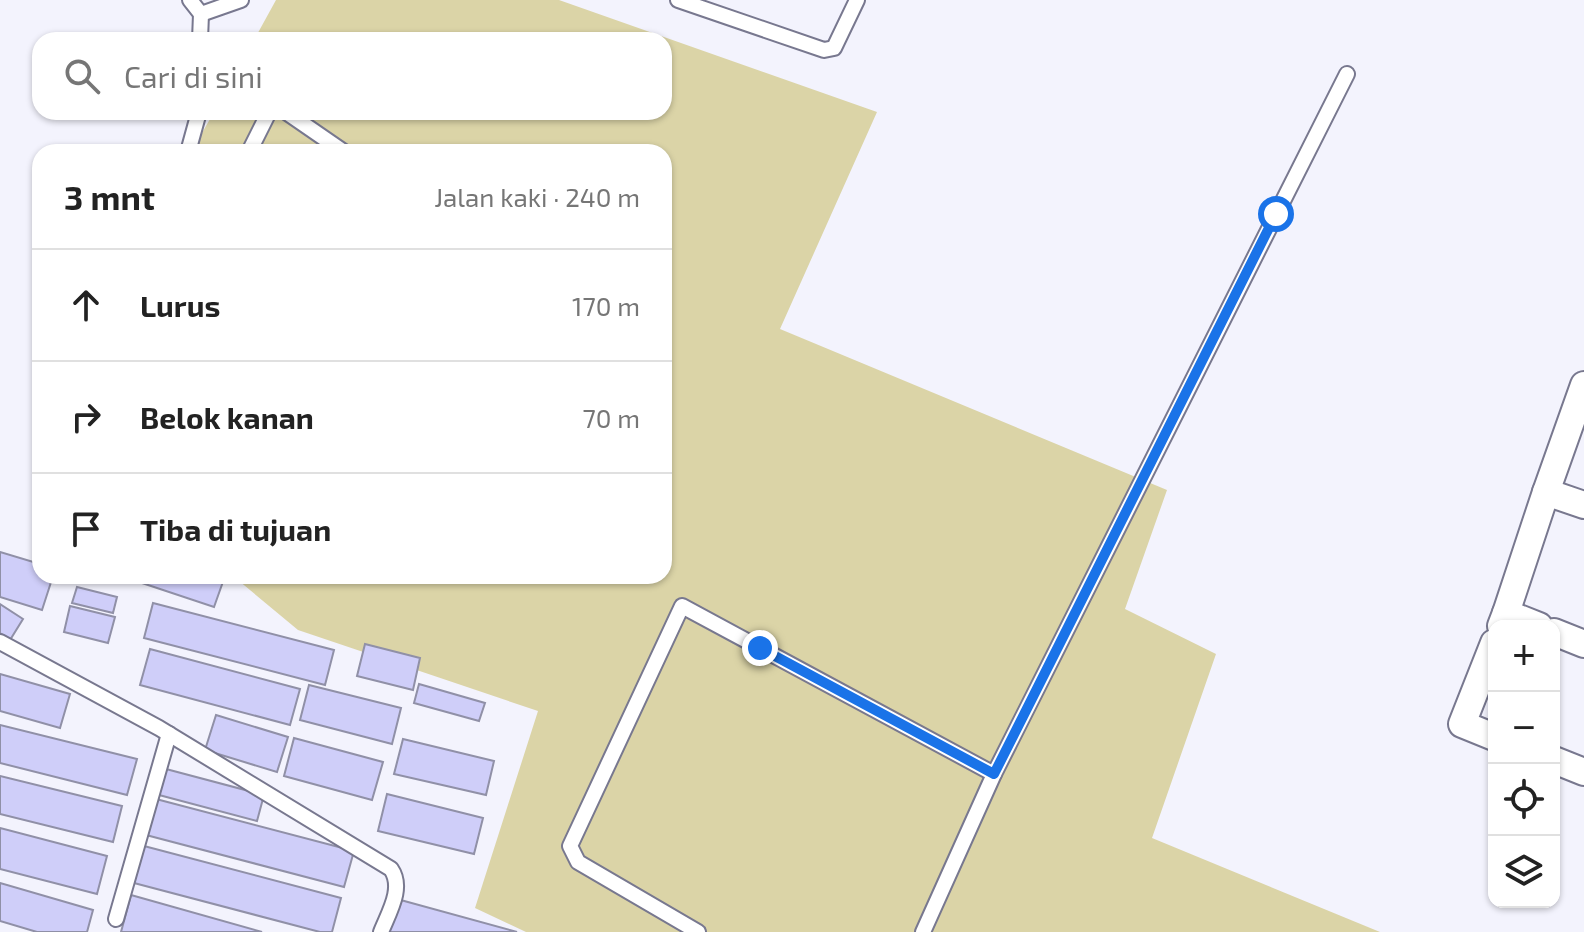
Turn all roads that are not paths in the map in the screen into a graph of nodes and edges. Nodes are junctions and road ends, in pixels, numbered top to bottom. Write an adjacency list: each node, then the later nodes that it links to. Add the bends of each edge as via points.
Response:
1 (190, 0): 5 (lane)
2 (241, 0): 5 (lane)
3 (678, 0): 4 (lane, via 824,50 834,48)
4 (857, 0)
5 (201, 14): 6 (lane)
6 (200, 32)
7 (1347, 74): 26 (lane)
8 (197, 120): 11 (lane)
9 (265, 120): 12 (lane)
10 (298, 120): 13 (lane)
11 (190, 144)
12 (253, 144)
13 (332, 144)
14 (1584, 385): 15 (street)
15 (1546, 492): 16 (street); 17 (street)
16 (1584, 505)
17 (1504, 620)
18 (1560, 634): 20 (street)
19 (0, 642): 22 (lane)
20 (1584, 644)
21 (1488, 658): 23 (street, via 1462,724)
22 (169, 734): 27 (lane); 28 (lane, via 391,869 397,889)
23 (1488, 735)
24 (1560, 762): 25 (street)
25 (1584, 772)
26 (994, 774): 29 (lane, via 682,606 570,846 578,862); 30 (lane)
27 (116, 919)
28 (381, 932)
29 (698, 932)
30 (923, 932)

